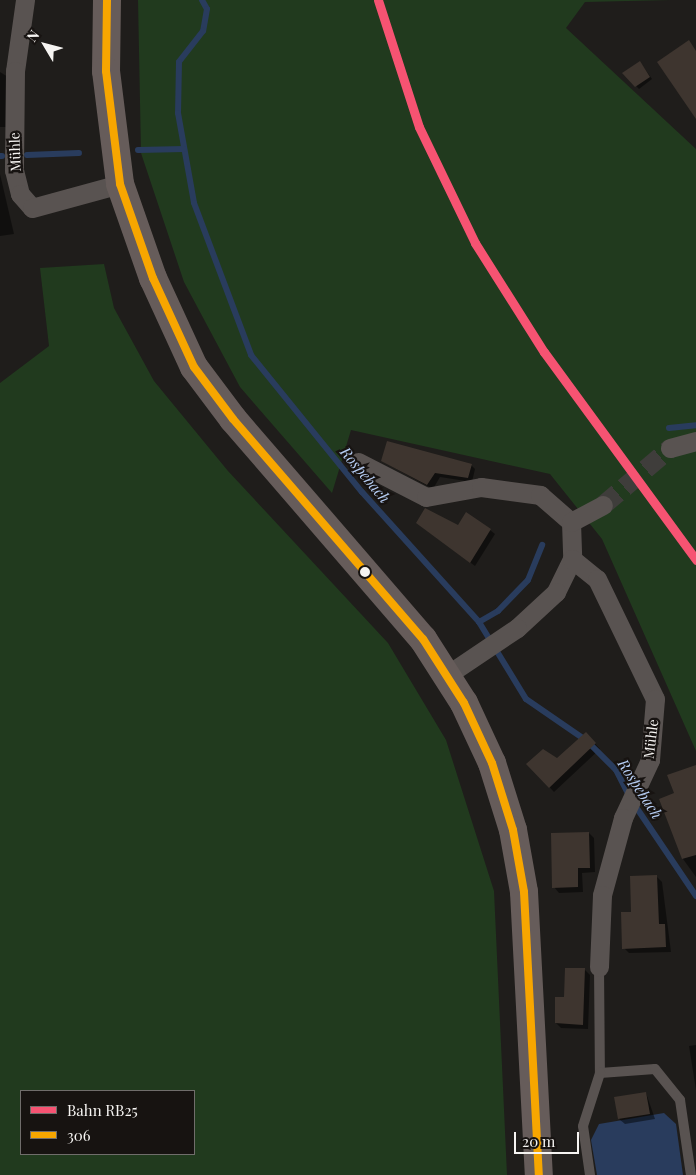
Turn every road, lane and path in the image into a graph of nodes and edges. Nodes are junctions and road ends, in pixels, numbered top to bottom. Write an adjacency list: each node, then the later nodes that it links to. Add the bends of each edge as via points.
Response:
1 (25, 0): 3 (street, Mühle, via 15,70 14,170 20,194 32,208)
2 (107, 0): 3 (main road, via 106,71)
3 (120, 184): 10 (main road, via 153,278 194,367 233,419 395,601)
4 (696, 441): 5 (street)
5 (670, 448)
6 (358, 462): 8 (street, via 426,497 481,487 540,495)
7 (603, 505): 8 (street)
8 (571, 522): 9 (street)
9 (572, 560): 10 (street, via 556,592 517,628); 11 (street, Mühle, via 597,579 655,699 650,760 622,818 602,895)
10 (448, 675): 13 (main road, via 492,763 513,830 531,954)
11 (599, 967): 12 (lane)
12 (600, 1073): 14 (lane, via 583,1126); 15 (lane, via 655,1069 680,1100)
13 (539, 1175)
14 (590, 1175)
15 (691, 1175)

